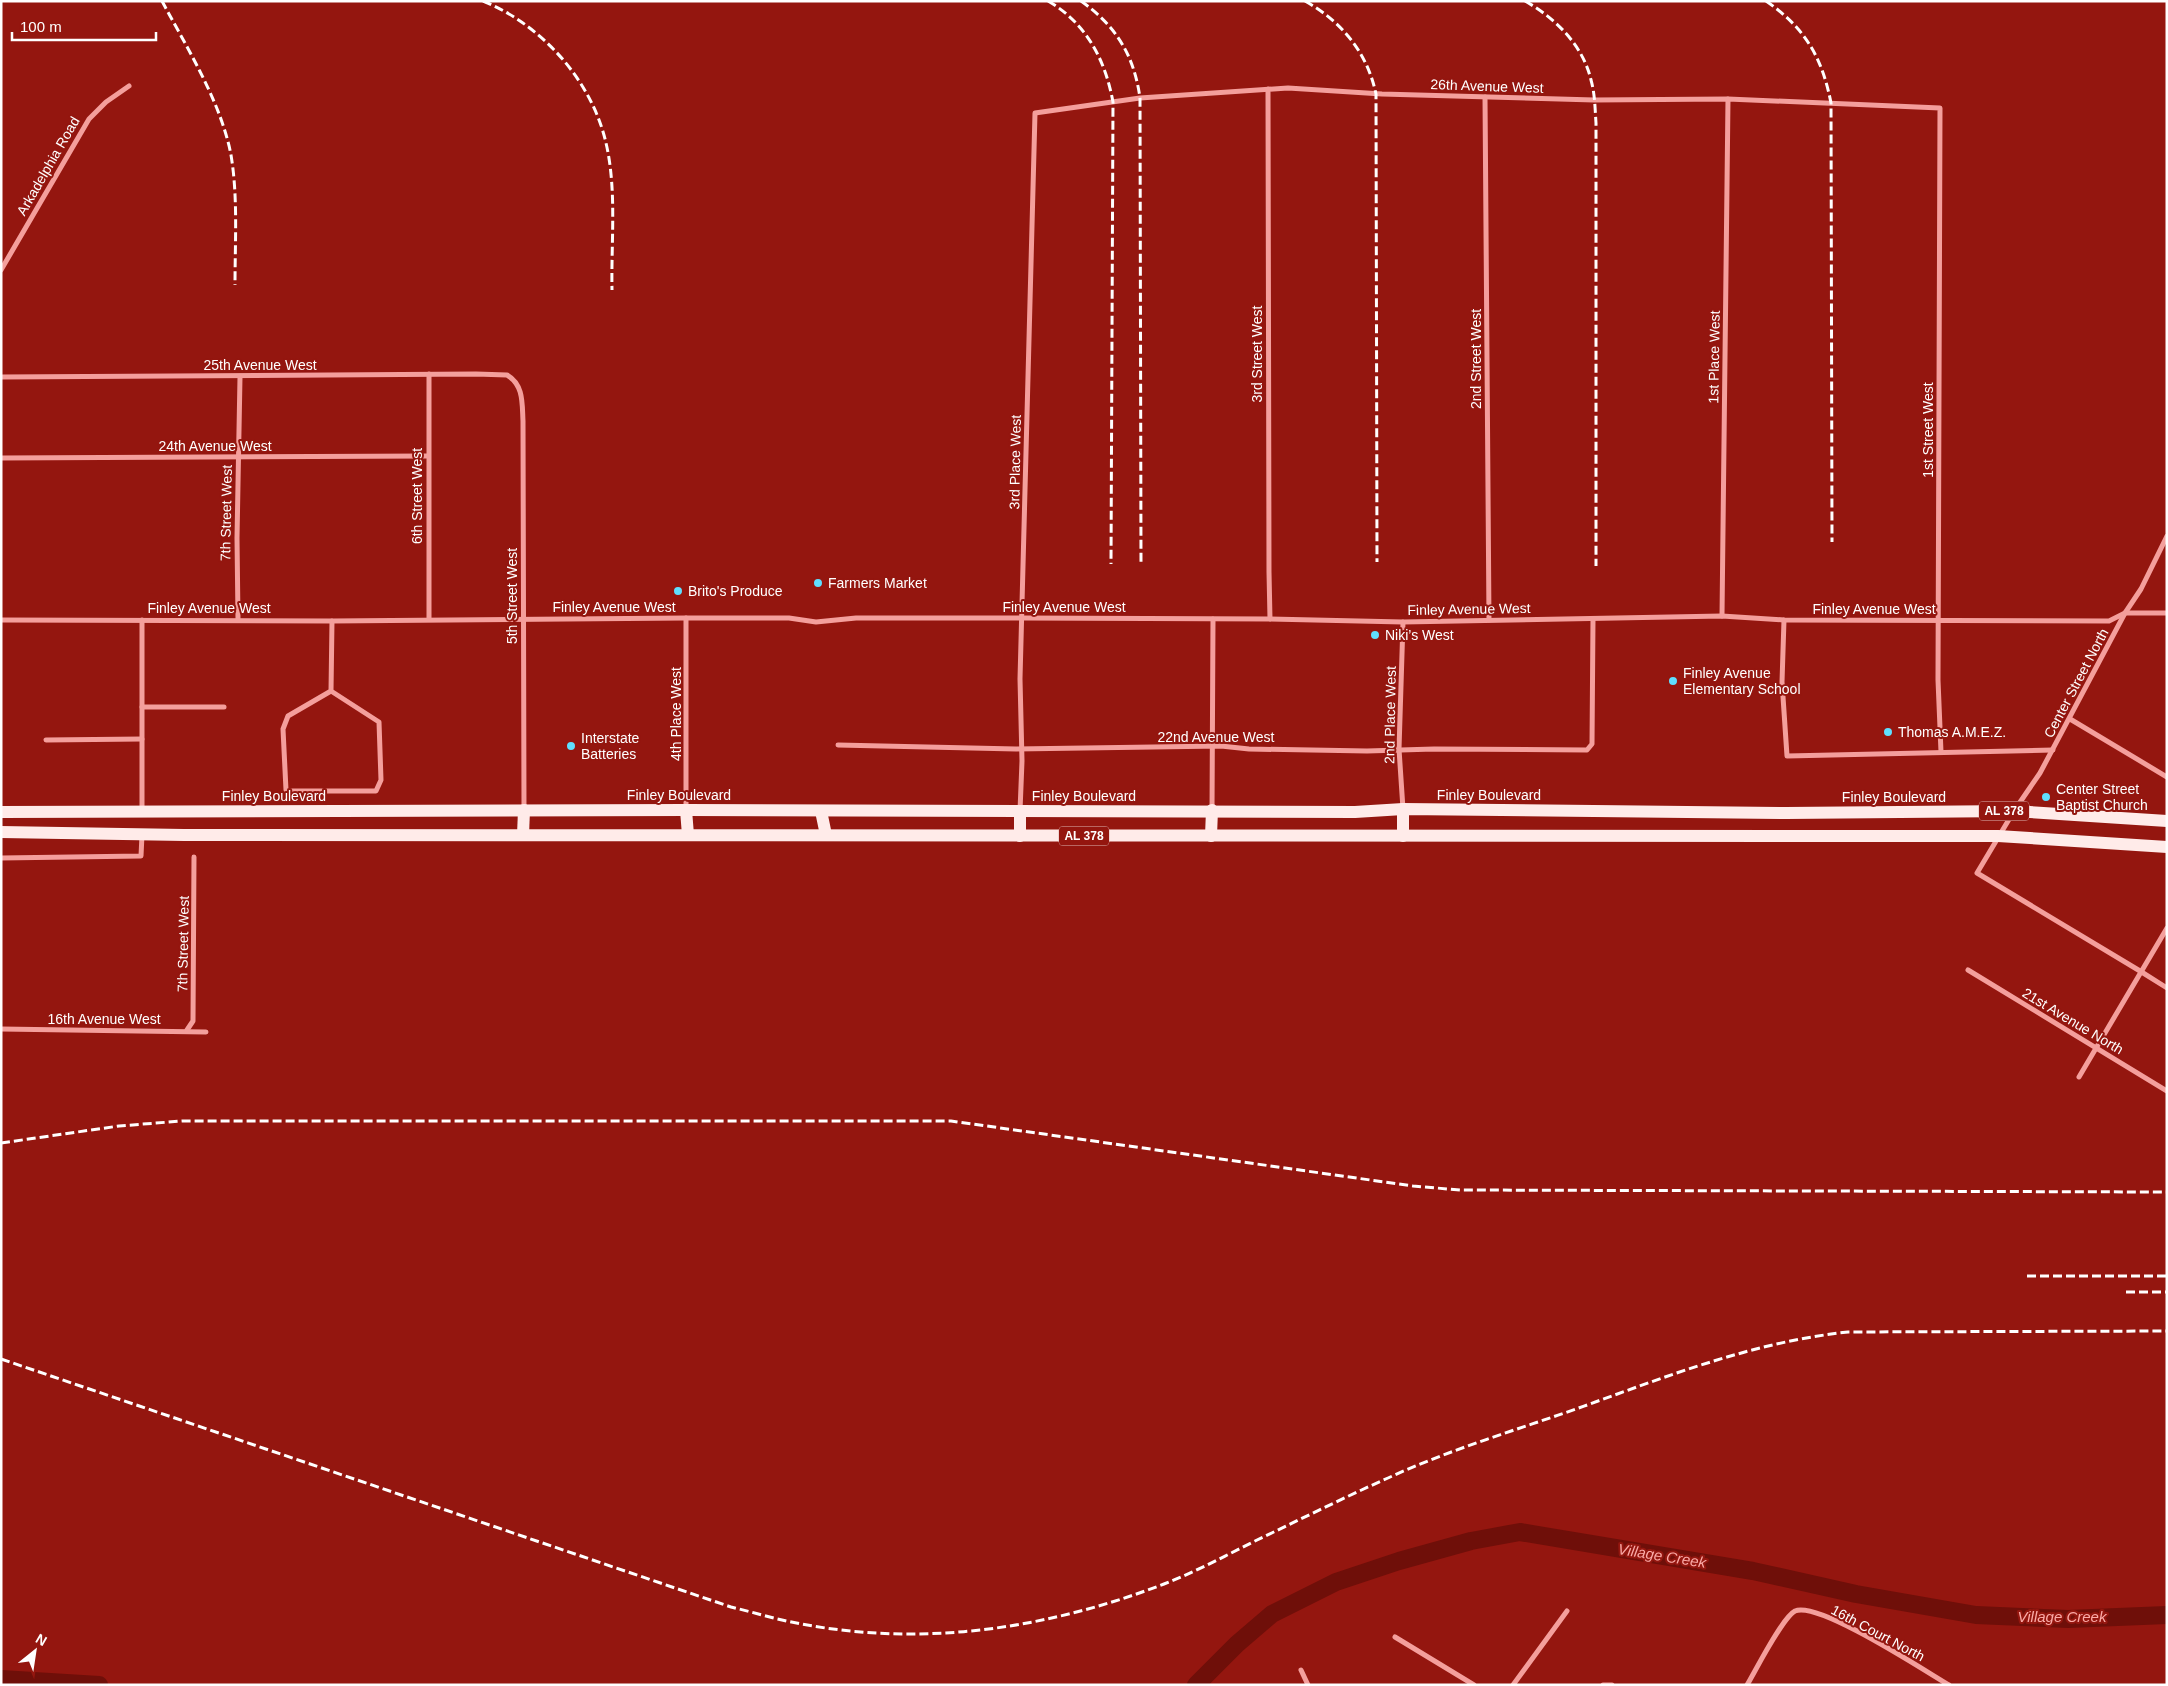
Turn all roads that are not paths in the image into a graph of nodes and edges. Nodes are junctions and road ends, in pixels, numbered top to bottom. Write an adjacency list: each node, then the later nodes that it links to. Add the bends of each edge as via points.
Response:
1 (129, 86): 7 (street, Arkadelphia Road, via 89,118)
2 (1268, 89): 3 (street, 26th Avenue West); 6 (street, 26th Avenue West, via 1140,98); 25 (street, 3rd Street West)
3 (1485, 97): 4 (street, 26th Avenue West); 30 (street, 2nd Street West)
4 (1728, 99): 5 (street, 26th Avenue West); 18 (street, 1st Place West)
5 (1940, 108): 32 (street, 1st Street West)
6 (1034, 112): 22 (street, 3rd Place West)
7 (1, 270)
8 (429, 374): 10 (street, 25th Avenue West); 11 (street, 25th Avenue West, via 507,375); 12 (street, 6th Street West)
9 (1, 377): 10 (street, 25th Avenue West)
10 (240, 377): 13 (street, 7th Street West)
11 (516, 383): 20 (street, 5th Street West, via 521,392 523,422)
12 (428, 456): 13 (street, 24th Avenue West); 19 (street, 6th Street West)
13 (238, 457): 14 (street, 24th Avenue West); 23 (street, 7th Street West)
14 (1, 458)
15 (2167, 536): 16 (street, Center Street North)
16 (2125, 613): 17 (street, Finley Avenue West); 32 (street, Finley Avenue West, via 2110,621); 37 (street, Center Street North)
17 (2167, 613)
18 (1722, 616): 26 (street, Finley Avenue West); 31 (street, Finley Avenue West)
19 (429, 618): 20 (street, Finley Avenue West); 29 (street, Finley Avenue West)
20 (523, 618): 21 (street, Finley Avenue West); 47 (street, 5th Street West)
21 (686, 618): 22 (street, Finley Avenue West, via 788,618 816,622 856,618); 48 (street, 4th Place West)
22 (1023, 618): 24 (street, Finley Avenue West); 42 (street, 3rd Place West)
23 (238, 619): 28 (street, Finley Avenue West); 29 (street, Finley Avenue West)
24 (1213, 619): 25 (street, Finley Avenue West); 41 (street)
25 (1270, 619): 33 (street, Finley Avenue West)
26 (1593, 619): 30 (street, Finley Avenue West); 43 (street, 22nd Avenue West, via 1592,744 1586,750)
27 (1, 620): 28 (street, Finley Avenue West)
28 (142, 620): 35 (street)
29 (332, 620): 34 (street)
30 (1489, 620): 33 (street, Finley Avenue West)
31 (1784, 620): 32 (street, Finley Avenue West); 45 (street, via 1782,682 1787,756)
32 (1938, 621): 45 (street, 1st Street West)
33 (1403, 622): 43 (street, 2nd Place West)
34 (331, 690): 34 (street, via 379,722 381,780 376,791 288,791 284,785 283,729 286,720)
35 (142, 707): 36 (street); 38 (street)
36 (224, 707)
37 (2070, 719): 44 (street, Center Street North); 46 (street)
38 (142, 739): 39 (street); 55 (street)
39 (46, 740)
40 (838, 745): 42 (street, 22nd Avenue West)
41 (1213, 747): 42 (street, 22nd Avenue West); 43 (street, 22nd Avenue West); 49 (street)
42 (1021, 749): 52 (street, 3rd Place West)
43 (1399, 749): 50 (street, 2nd Place West)
44 (2053, 750): 45 (street); 53 (street, Center Street North)
45 (1941, 752)
46 (2167, 778)
47 (524, 810): 48 (main road, Finley Boulevard / AL 378); 55 (main road, Finley Boulevard / AL 378); 60 (main road)
48 (686, 810): 51 (main road, Finley Boulevard / AL 378); 61 (main road)
49 (1212, 810): 50 (main road, Finley Boulevard / AL 378); 52 (main road, Finley Boulevard / AL 378); 64 (main road)
50 (1403, 810): 56 (main road, Finley Boulevard / AL 378); 65 (main road)
51 (821, 811): 52 (main road, Finley Boulevard / AL 378); 62 (main road)
52 (1020, 811): 63 (main road)
53 (2014, 811): 56 (main road, Finley Boulevard / AL 378); 57 (main road, Finley Boulevard / AL 378); 67 (street, Center Street North)
54 (1, 812): 55 (main road, Finley Boulevard / AL 378)
55 (142, 812): 59 (main road)
56 (1786, 813): 66 (main road)
57 (2167, 821)
58 (1, 832): 59 (main road, AL 378)
59 (142, 835): 60 (main road, AL 378); 70 (street, via 142,856)
60 (523, 835): 61 (main road, AL 378)
61 (688, 835): 62 (main road, AL 378)
62 (826, 835): 63 (main road, AL 378)
63 (1020, 836): 64 (main road, AL 378)
64 (1211, 836): 65 (main road, AL 378)
65 (1403, 836): 66 (main road, AL 378)
66 (1786, 836): 67 (main road, AL 378)
67 (1998, 836): 68 (main road, AL 378); 73 (street, via 1977,873)
68 (2167, 847)
69 (194, 857): 76 (street, 7th Street West, via 193,1021)
70 (1, 858)
71 (2167, 928): 73 (street)
72 (1968, 970): 78 (street, 21st Avenue North)
73 (2140, 970): 74 (street); 78 (street)
74 (2167, 988)
75 (1, 1029): 76 (street, 16th Avenue West)
76 (187, 1030): 77 (street, 16th Avenue West)
77 (206, 1032)
78 (2096, 1048): 79 (street); 80 (street, 21st Avenue North)
79 (2079, 1077)
80 (2167, 1091)
81 (1566, 1611): 86 (street)
82 (1395, 1637): 85 (street)
83 (1301, 1670): 84 (street)
84 (1308, 1685)
85 (1474, 1685)
86 (1513, 1685)
87 (1603, 1685): 88 (street)
88 (1612, 1685)
89 (1747, 1685): 90 (street, 16th Court North, via 1782,1624 1793,1612 1803,1610 1846,1625)
90 (1949, 1685)

